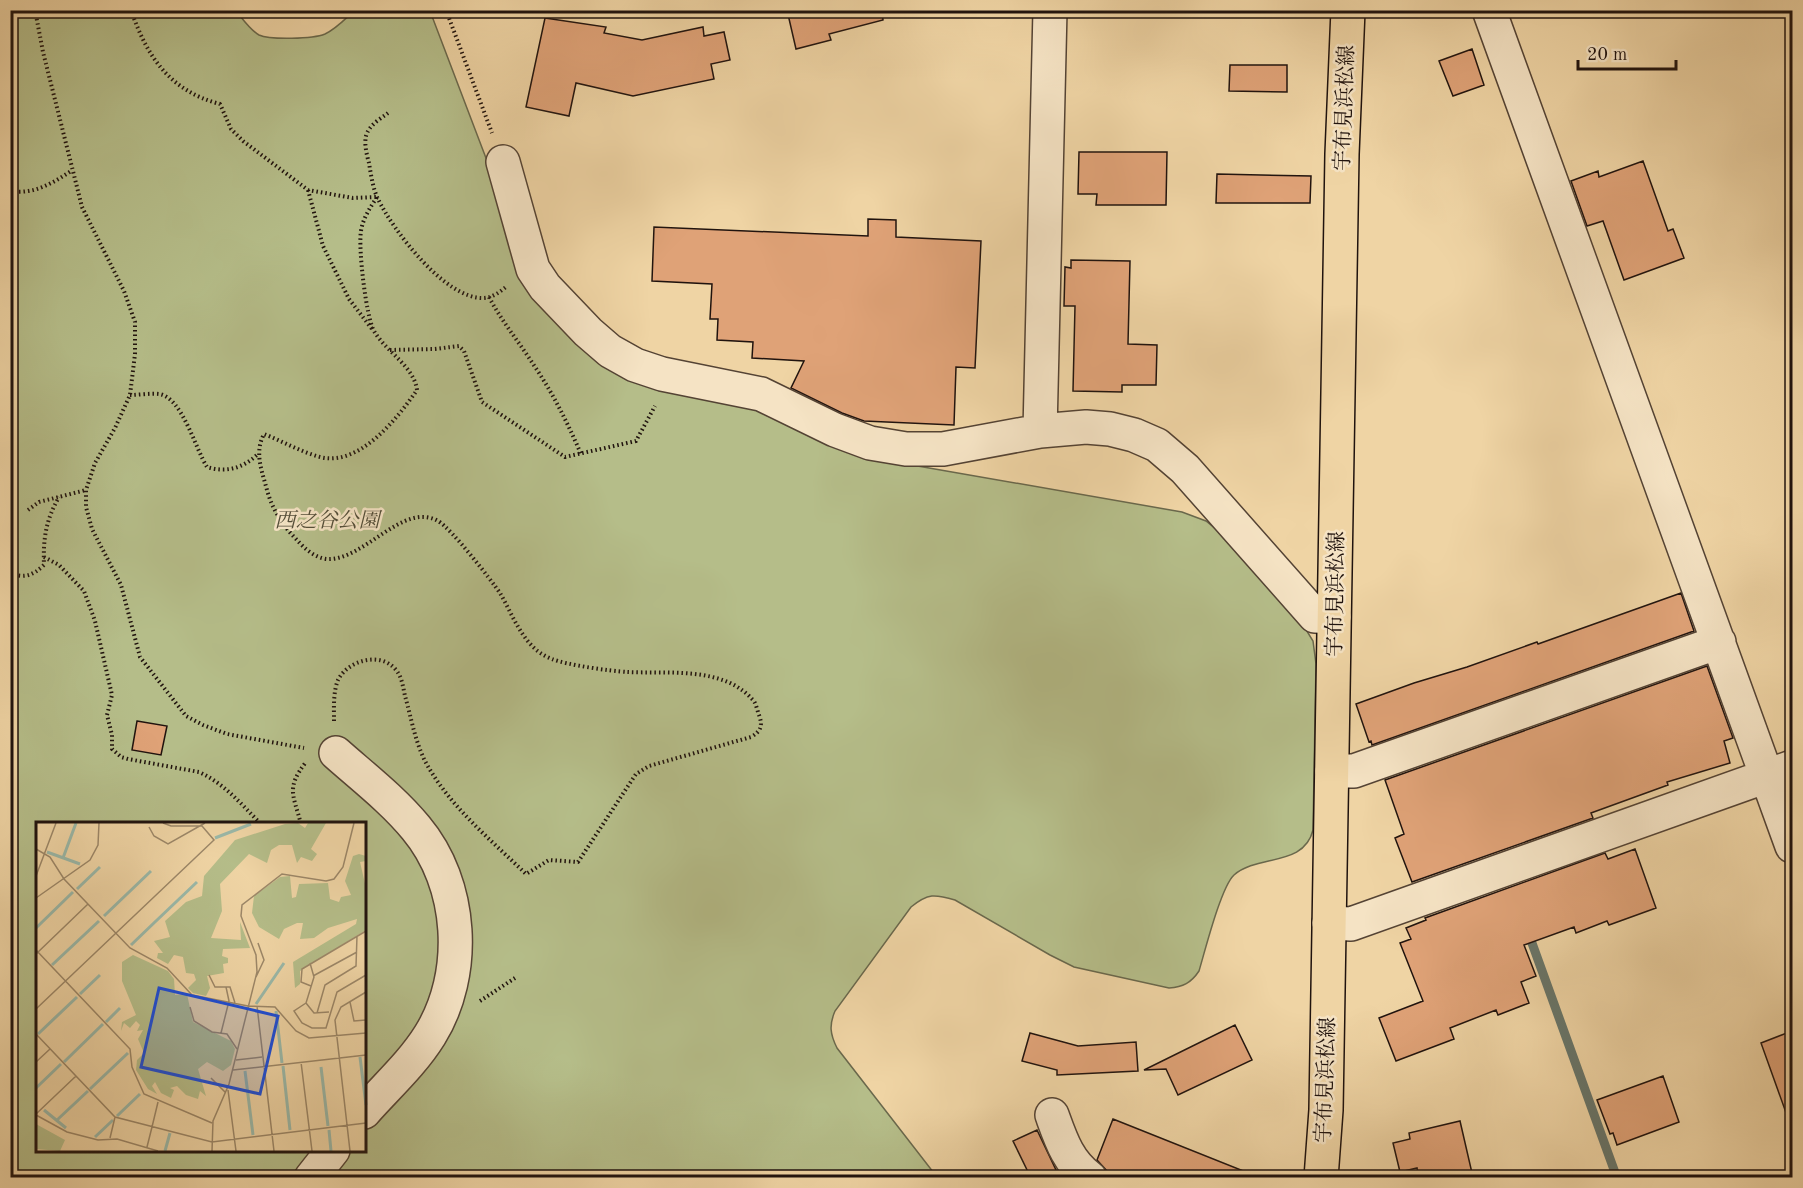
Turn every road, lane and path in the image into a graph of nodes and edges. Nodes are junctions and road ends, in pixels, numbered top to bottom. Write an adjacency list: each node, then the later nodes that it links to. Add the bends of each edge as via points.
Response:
1 (35, 10): 9 (path)
2 (131, 10): 10 (path, via 151,54 167,76 188,93 220,104 231,129 243,141)
3 (446, 10): 8 (path)
4 (1050, 10): 19 (street)
5 (1348, 10): 27 (main road, 宇布見浜松線)
6 (1489, 10): 28 (street)
7 (388, 113): 12 (path, via 371,126 366,137)
8 (503, 162): 13 (street)
9 (71, 171): 11 (path, via 47,187); 18 (path, via 82,207 135,322)
10 (308, 190): 12 (path, via 353,198); 15 (path, via 323,246 349,299)
11 (10, 191)
12 (377, 197): 14 (path, via 393,225 432,271 468,295); 15 (path, via 365,217 359,245)
13 (533, 269): 14 (path); 17 (street, via 609,351 635,365)
14 (489, 297): 21 (path, via 559,404)
15 (374, 330): 16 (path)
16 (390, 350): 20 (path, via 416,379 417,390 379,434 358,451 333,459 319,457 264,434); 21 (path, via 459,346 482,402 565,457)
17 (668, 375): 19 (street, via 761,394 836,430 906,449 943,449); 21 (path, via 651,417 636,441)
18 (130, 395): 20 (path, via 160,394 173,401 207,467 232,470); 22 (path, via 95,463)
19 (1040, 431): 27 (street, via 1110,429 1156,445 1185,469 1315,616)
20 (258, 454): 29 (path, via 269,498 282,525 317,556 327,559 363,547 404,521 427,517 439,521 498,591 524,636 541,655 624,672 707,675 724,680 754,700 762,724 751,737 650,766 636,774 578,862 549,860 526,874 440,786 421,752 395,668 368,659 345,670 338,681)
21 (581, 454)
22 (86, 490): 23 (path); 29 (path, via 92,529 121,585 140,657 186,716 227,734)
23 (59, 497): 24 (path, via 39,502); 25 (path, via 48,516)
24 (28, 510)
25 (44, 557): 26 (path, via 44,566 33,574 22,577); 32 (path, via 84,591 95,621 112,695 107,715 112,749 128,759 210,777)
26 (10, 573)
27 (1334, 617): 30 (main road, 宇布見浜松線)
28 (1719, 642): 30 (street, via 1354,771); 31 (street)
29 (326, 752): 33 (path, via 293,781); 36 (street, via 397,807 418,830 435,856 454,915 455,956 444,1006 412,1060)
30 (1332, 771): 35 (main road, 宇布見浜松線)
31 (1780, 772): 34 (street); 35 (street, via 1351,924)
32 (259, 822)
33 (300, 822)
34 (1792, 846)
35 (1329, 923): 41 (main road, 宇布見浜松線)
36 (366, 1110)
37 (1052, 1115): 40 (street, via 1062,1144)
38 (331, 1152): 39 (street)
39 (311, 1178)
40 (1090, 1178)
41 (1321, 1178)

